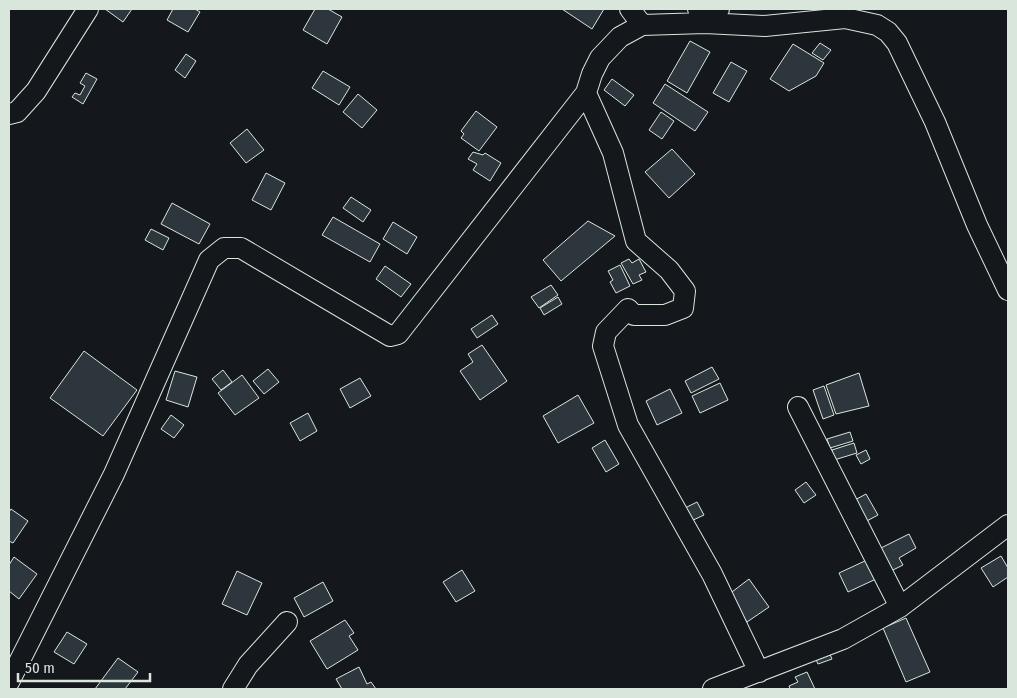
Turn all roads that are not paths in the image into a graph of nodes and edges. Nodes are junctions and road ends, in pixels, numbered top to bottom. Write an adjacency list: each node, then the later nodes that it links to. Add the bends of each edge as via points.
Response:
1 (88, 9): 7 (street, via 36,91 17,112)
2 (630, 9): 5 (street)
3 (719, 9): 4 (street)
4 (701, 16): 5 (street); 8 (street, via 765,26 846,18 878,25 888,32 897,43 935,122 977,225)
5 (642, 25): 6 (street, via 620,37 600,58)
6 (586, 94): 13 (street, via 613,154 636,241 669,270 685,291 683,308 665,315 634,315 628,309 606,332 603,346 628,424 712,574); 14 (street, via 398,334 390,336 241,248 224,248 209,260 114,474)
7 (9, 114)
8 (1008, 290)
9 (798, 407): 11 (street)
10 (1008, 525): 11 (street)
11 (900, 607): 13 (street, via 842,638)
12 (288, 622): 15 (street, via 248,665)
13 (759, 672): 16 (street)
14 (9, 682)
15 (234, 689)
16 (712, 689)

